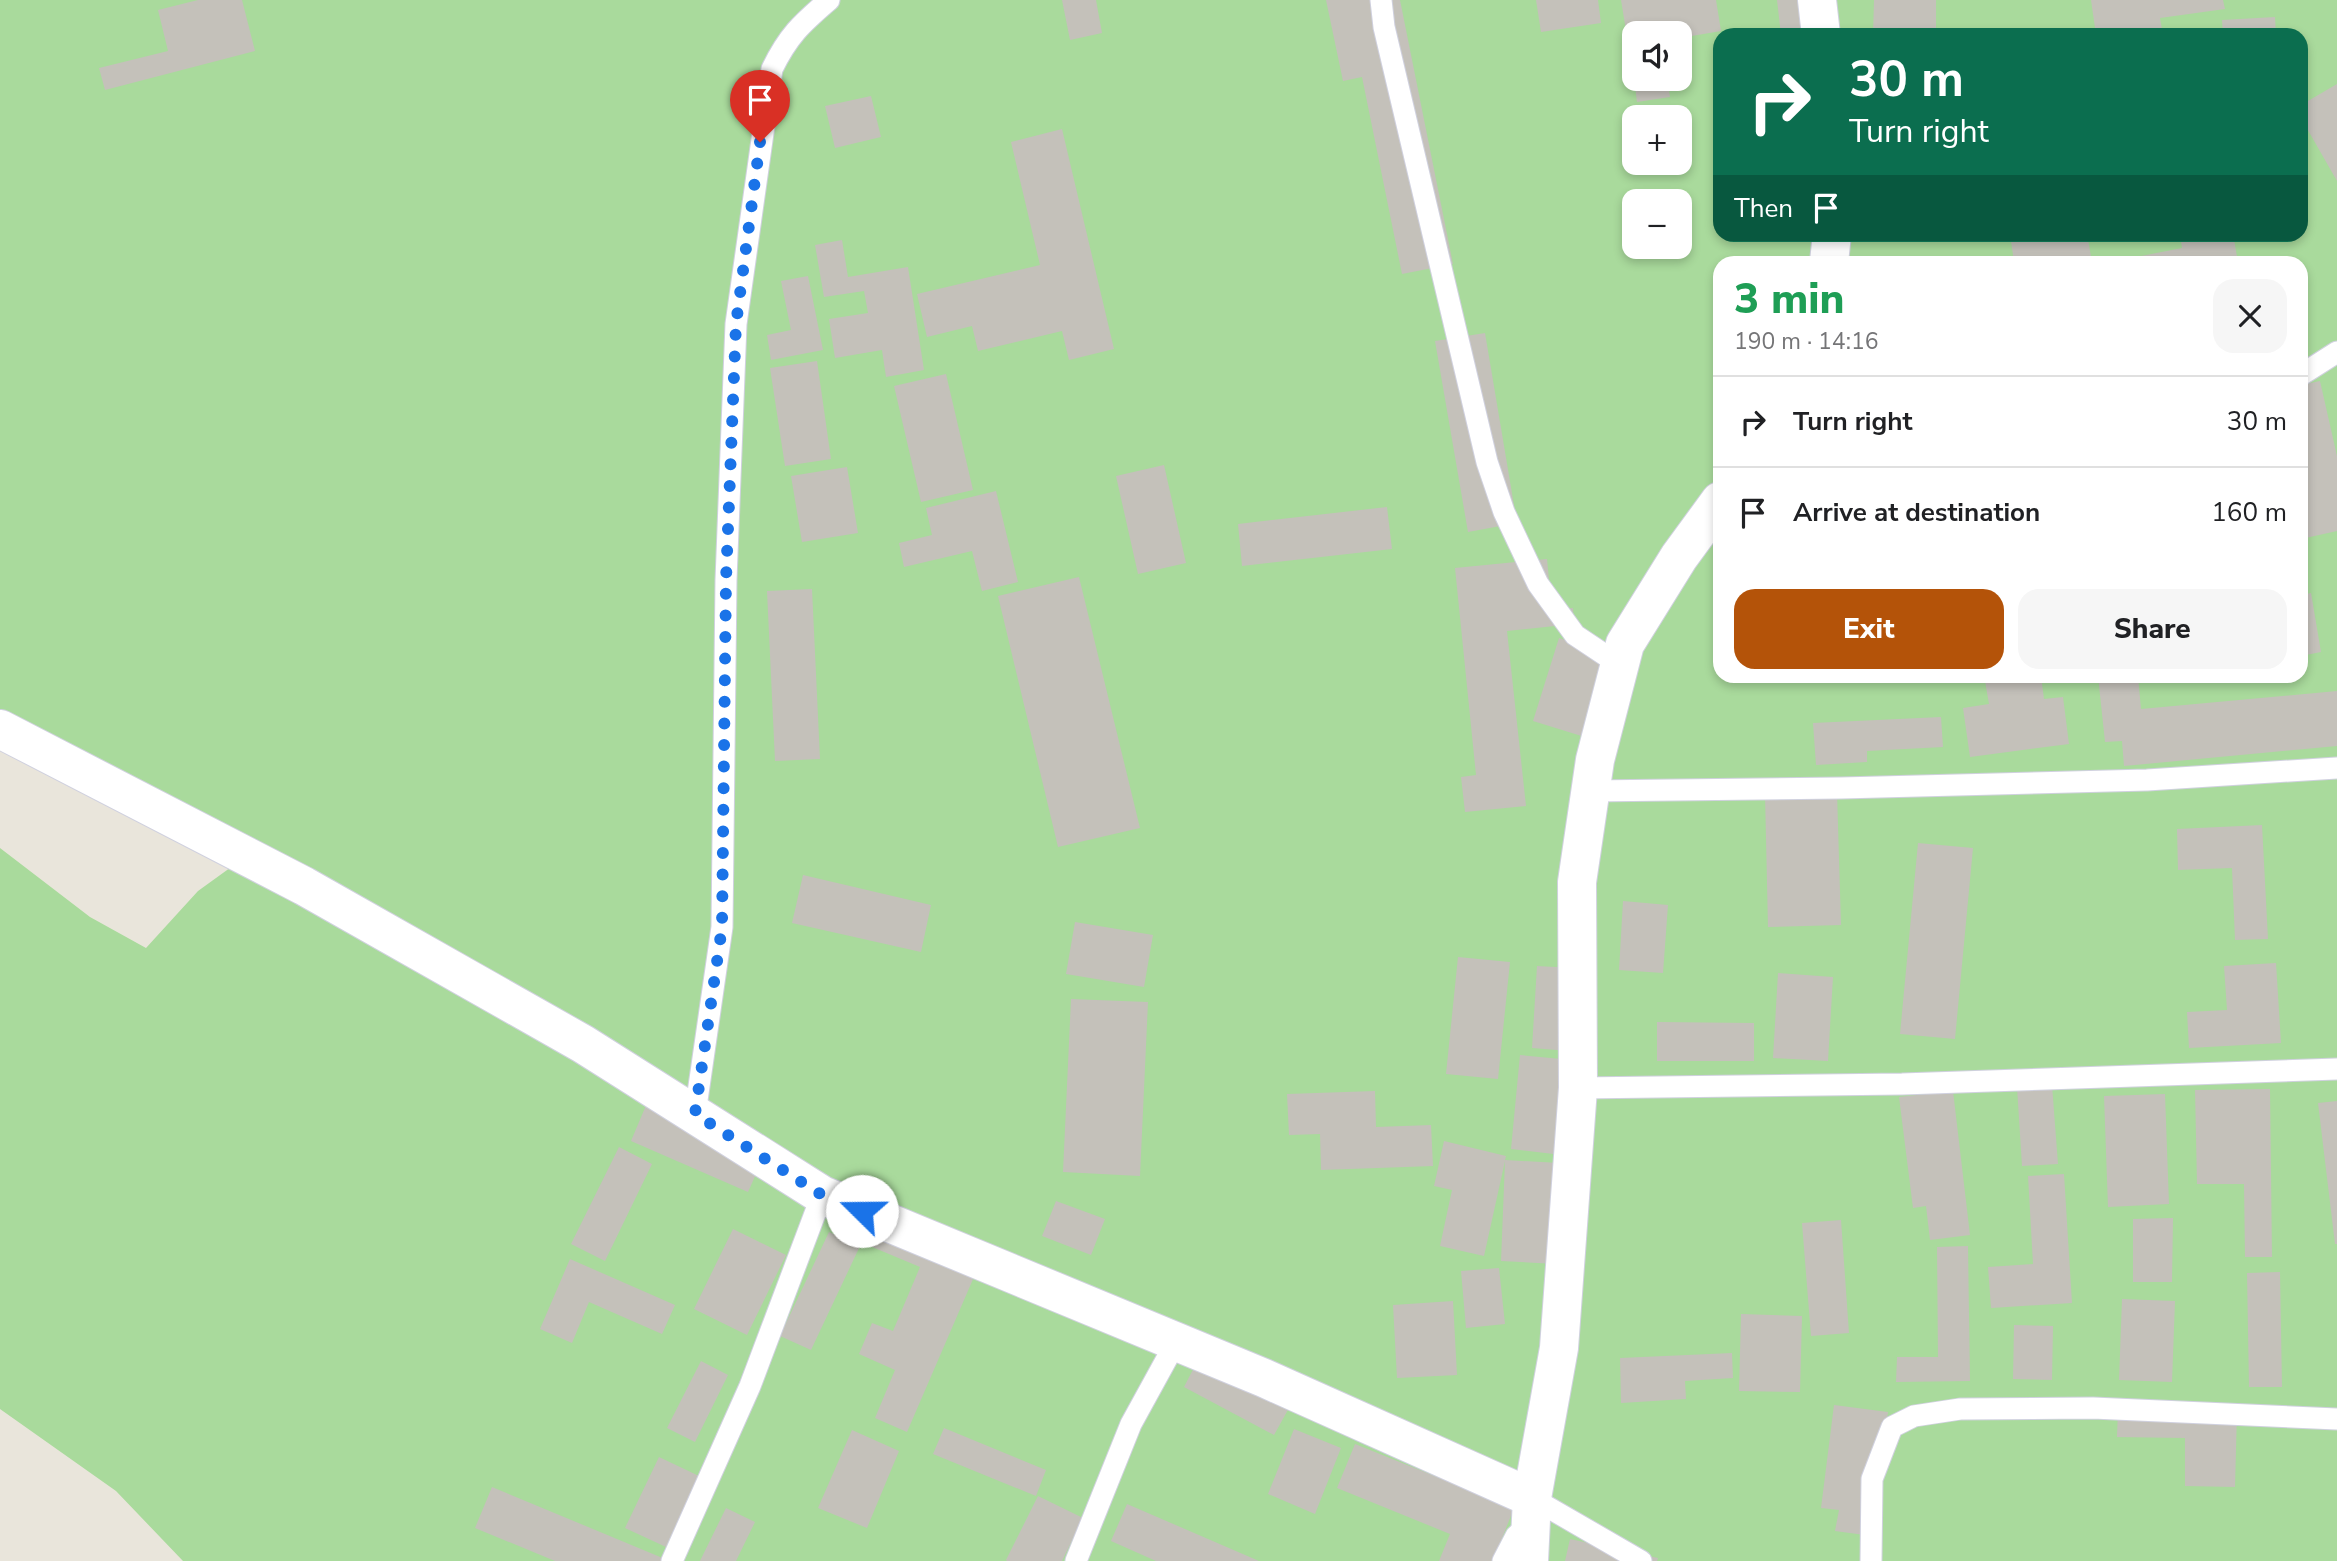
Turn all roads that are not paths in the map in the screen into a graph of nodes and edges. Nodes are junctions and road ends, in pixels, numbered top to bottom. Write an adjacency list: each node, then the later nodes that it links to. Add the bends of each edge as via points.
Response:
1 (830, 0): 14 (lane, via 786,41 772,69 736,324 726,580 722,927)
2 (1381, 0): 8 (lane, via 1448,301 1487,462 1504,512 1538,584 1575,635)
3 (1817, 0): 4 (street)
4 (1820, 28)
5 (2337, 352): 6 (lane)
6 (2308, 371)
7 (1713, 511): 8 (street, via 1625,644)
8 (1620, 665): 11 (street)
9 (0, 729): 14 (street, via 304,886 583,1044)
10 (2337, 768): 11 (lane, via 2147,780)
11 (1590, 791): 13 (street, via 1577,882)
12 (2337, 1069): 13 (lane, via 1902,1084)
13 (1578, 1088): 18 (street, via 1559,1348)
14 (695, 1114): 15 (street)
15 (822, 1195): 16 (street); 19 (lane, via 750,1386)
16 (1176, 1342): 18 (street); 20 (lane, via 1131,1424)
17 (2337, 1419): 24 (lane, via 2093,1408 1960,1409 1914,1416 1892,1427 1872,1479)
18 (1531, 1510): 21 (lane); 22 (street); 23 (lane)
19 (672, 1561)
20 (1076, 1561)
21 (1503, 1561)
22 (1529, 1561)
23 (1641, 1561)
24 (1871, 1561)

